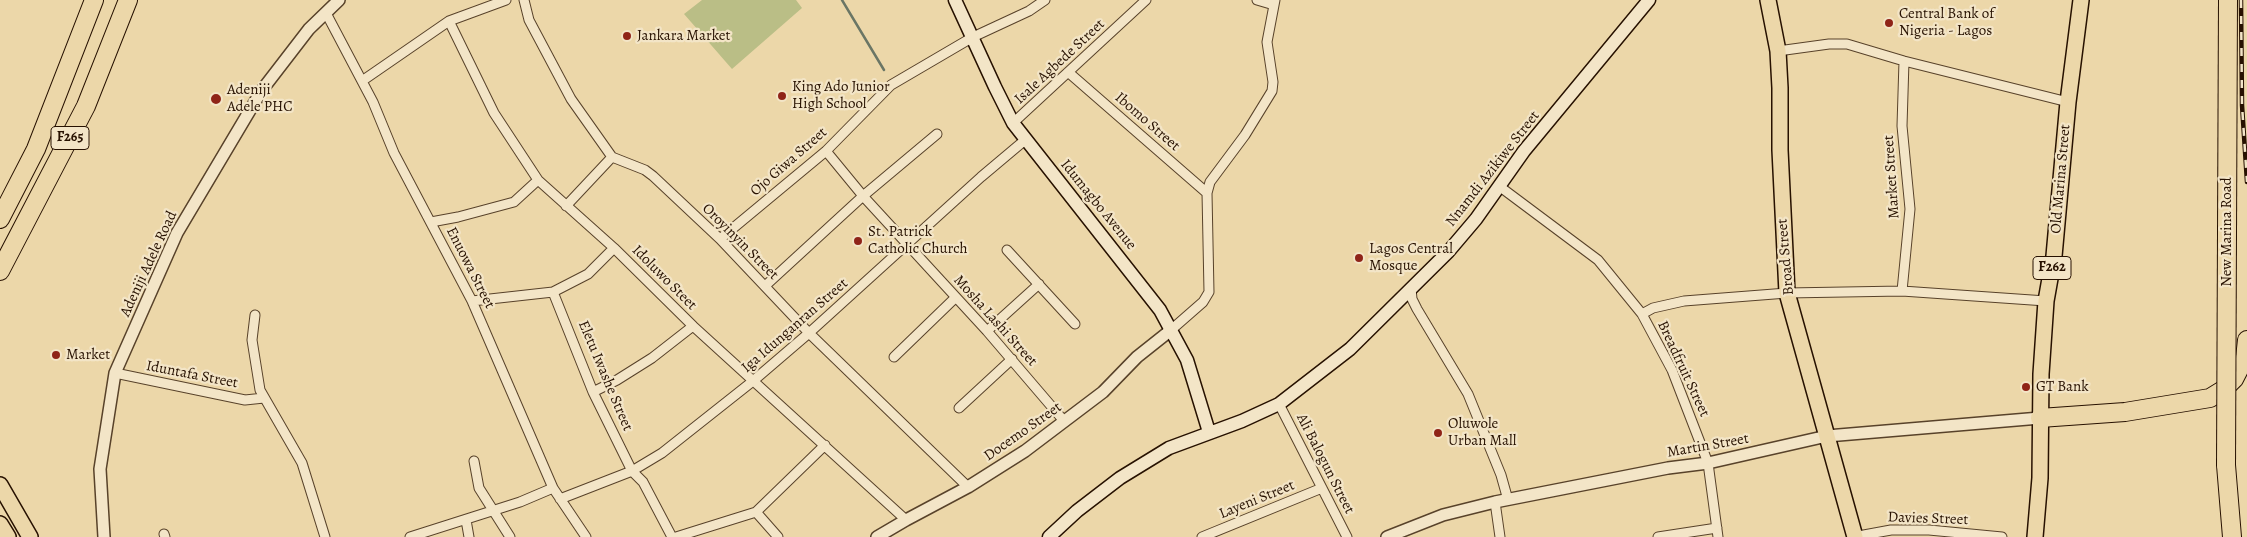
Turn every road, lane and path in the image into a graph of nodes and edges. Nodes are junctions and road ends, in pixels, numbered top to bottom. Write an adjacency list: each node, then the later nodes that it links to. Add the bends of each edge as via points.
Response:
1 (94, 0): 33 (highway, F265, via 36,148)
2 (128, 0): 39 (highway, F265, via 86,106)
3 (339, 0): 15 (street, Adeniji Adele Road)
4 (506, 0): 16 (street)
5 (524, 0): 27 (street, via 529,20 570,99)
6 (955, 0): 17 (main road, Idumagbo Avenue)
7 (1045, 0): 17 (street, Ojo Giwa Street, via 1029,12)
8 (1146, 0): 20 (street, Isale Agbede Street)
9 (1257, 0): 14 (street)
10 (1649, 0): 29 (main road, Nnamdi Azikiwe Street, via 1524,151)
11 (1768, 0): 18 (main road, Broad Street)
12 (2081, 0): 22 (main road, Old Marina Street / F262)
13 (2228, 0): 72 (highway, New Marina Road, bridge)
14 (1274, 3): 30 (street, via 1267,42 1272,91 1210,182)
15 (326, 13): 21 (street, Enuowa Street); 59 (street, Adeniji Adele Road, via 289,53 262,90 177,233)
16 (449, 21): 21 (street); 28 (street, Idoluwo Steet, via 494,113)
17 (973, 37): 23 (main road, Idumagbo Avenue); 26 (street, Ojo Giwa Street, via 891,85)
18 (1778, 51): 19 (street, via 1847,44); 45 (main road, Broad Street)
19 (1904, 62): 22 (street); 43 (street, Market Street, via 1902,126 1910,209)
20 (1068, 72): 23 (street, Isale Agbede Street); 30 (street, Ibomo Street)
21 (362, 81): 34 (street, Enuowa Street, via 394,153)
22 (2068, 102): 48 (main road, Old Marina Street / F262, via 2054,256)
23 (1013, 123): 25 (main road, Idumagbo Avenue)
24 (937, 134): 31 (street)
25 (1025, 140): 36 (street, Iga Idunganran Street); 53 (main road, Idumagbo Avenue, via 1160,310)
26 (826, 150): 31 (street, Mosha Lashi Street); 35 (street, Ojo Giwa Street)
27 (612, 157): 32 (street); 35 (street, Oroyinyin Street, via 653,176)
28 (538, 180): 32 (street, Idoluwo Steet); 34 (street, via 514,202)
29 (1499, 186): 42 (main road, Nnamdi Azikiwe Street, via 1453,246); 49 (street, Breadfruit Street, via 1598,260)
30 (1207, 193): 53 (street, via 1209,292 1203,302)
31 (863, 196): 36 (street, Mosha Lashi Street); 41 (street)
32 (566, 206): 37 (street, Idoluwo Steet)
33 (0, 219)
34 (431, 222): 47 (street, Enuowa Street)
35 (720, 239): 41 (street, Oroyinyin Street)
36 (907, 245): 46 (street, Mosha Lashi Street); 55 (street, Iga Idunganran Street)
37 (614, 248): 44 (street, via 588,274); 52 (street, Idoluwo Steet)
38 (1007, 250): 40 (street)
39 (0, 271)
40 (1039, 284): 51 (street); 54 (street)
41 (765, 286): 55 (street, Oroyinyin Street)
42 (1411, 288): 63 (main road, Nnamdi Azikiwe Street, via 1350,349); 79 (street, via 1412,300 1468,394)
43 (1902, 290): 45 (street); 48 (street)
44 (553, 292): 47 (street); 61 (street, Eletu Iwashe Street)
45 (1787, 293): 49 (street, via 1684,301); 68 (main road, Broad Street)
46 (955, 298): 54 (street, Mosha Lashi Street); 57 (street)
47 (472, 301): 76 (street, Enuowa Street)
48 (2046, 301): 65 (main road, Old Marina Street / F262)
49 (1642, 314): 71 (street, Breadfruit Street, via 1672,370)
50 (255, 315): 62 (street, via 252,340 258,382)
51 (1075, 324)
52 (693, 326): 60 (street, Idoluwo Steet); 61 (street, via 618,380)
53 (1171, 330): 66 (street, Docemo Street, via 1136,357 1104,392); 67 (main road, Idumagbo Avenue, via 1187,360)
54 (987, 331): 58 (street, Mosha Lashi Street)
55 (809, 333): 60 (street, Iga Idunganran Street); 75 (street, Oroyinyin Street)
56 (2247, 340): 65 (highway, via 2245,358 2234,379 2210,398 2125,412)
57 (894, 357)
58 (1012, 359): 64 (street); 66 (street, Mosha Lashi Street)
59 (115, 373): 62 (street, Iduntafa Street, via 245,400); 89 (street, Adeniji Adele Road, via 100,469)
60 (753, 381): 69 (street, Idoluwo Steet); 73 (street, Iga Idunganran Street, via 662,453)
61 (593, 392): 73 (street, Eletu Iwashe Street)
62 (264, 398): 90 (street, via 302,463)
63 (1279, 404): 67 (main road, Nnamdi Azikiwe Street); 77 (street, Ali Balogun Street)
64 (959, 408)
65 (2040, 418): 68 (street, Martin Street); 106 (main road, Old Marina Street / F262, via 2040,478)
66 (1064, 421): 75 (street, Docemo Street, via 1025,451)
67 (1209, 432): 98 (main road, Nnamdi Azikiwe Street, via 1169,448 1120,478)
68 (1827, 436): 71 (street, Martin Street); 104 (main road, Broad Street)
69 (825, 445): 82 (street); 84 (street, Idoluwo Steet)
70 (474, 461): 81 (street, via 479,488)
71 (1708, 463): 79 (street, Martin Street); 86 (street, Breadfruit Street)
72 (2226, 465): 107 (highway); 108 (highway)
73 (632, 470): 78 (street, Iga Idunganran Street); 95 (street, Eletu Iwashe Street, via 643,482)
74 (0, 485): 88 (main road)
75 (968, 487): 84 (street, Docemo Street)
76 (553, 488): 78 (street, Enuowa Street); 81 (street)
77 (1322, 488): 99 (street, Layeni Street); 100 (street, Ali Balogun Street)
78 (560, 499): 94 (street, Enuowa Street)
79 (1508, 500): 80 (street, Martin Street)
80 (1495, 502): 101 (street, Martin Street, via 1443,515); 102 (street)
81 (494, 510): 83 (street); 93 (street)
82 (756, 512): 95 (street); 96 (street)
83 (466, 520): 91 (street); 92 (street)
84 (906, 520): 97 (street, Docemo Street)
85 (0, 524): 87 (main road)
86 (1718, 532): 103 (street)
87 (8, 537)
88 (30, 537)
89 (104, 537)
90 (325, 537)
91 (410, 537)
92 (469, 537)
93 (510, 537)
94 (586, 537)
95 (674, 537)
96 (778, 537)
97 (877, 537)
98 (1049, 537)
99 (1202, 537)
100 (1347, 537)
101 (1387, 537)
102 (1500, 537)
103 (1658, 537)
104 (1854, 537): 105 (street, Davies Street, via 1891,530 1928,530)
105 (2002, 537)
106 (2035, 537)
107 (2222, 537)
108 (2232, 537)

